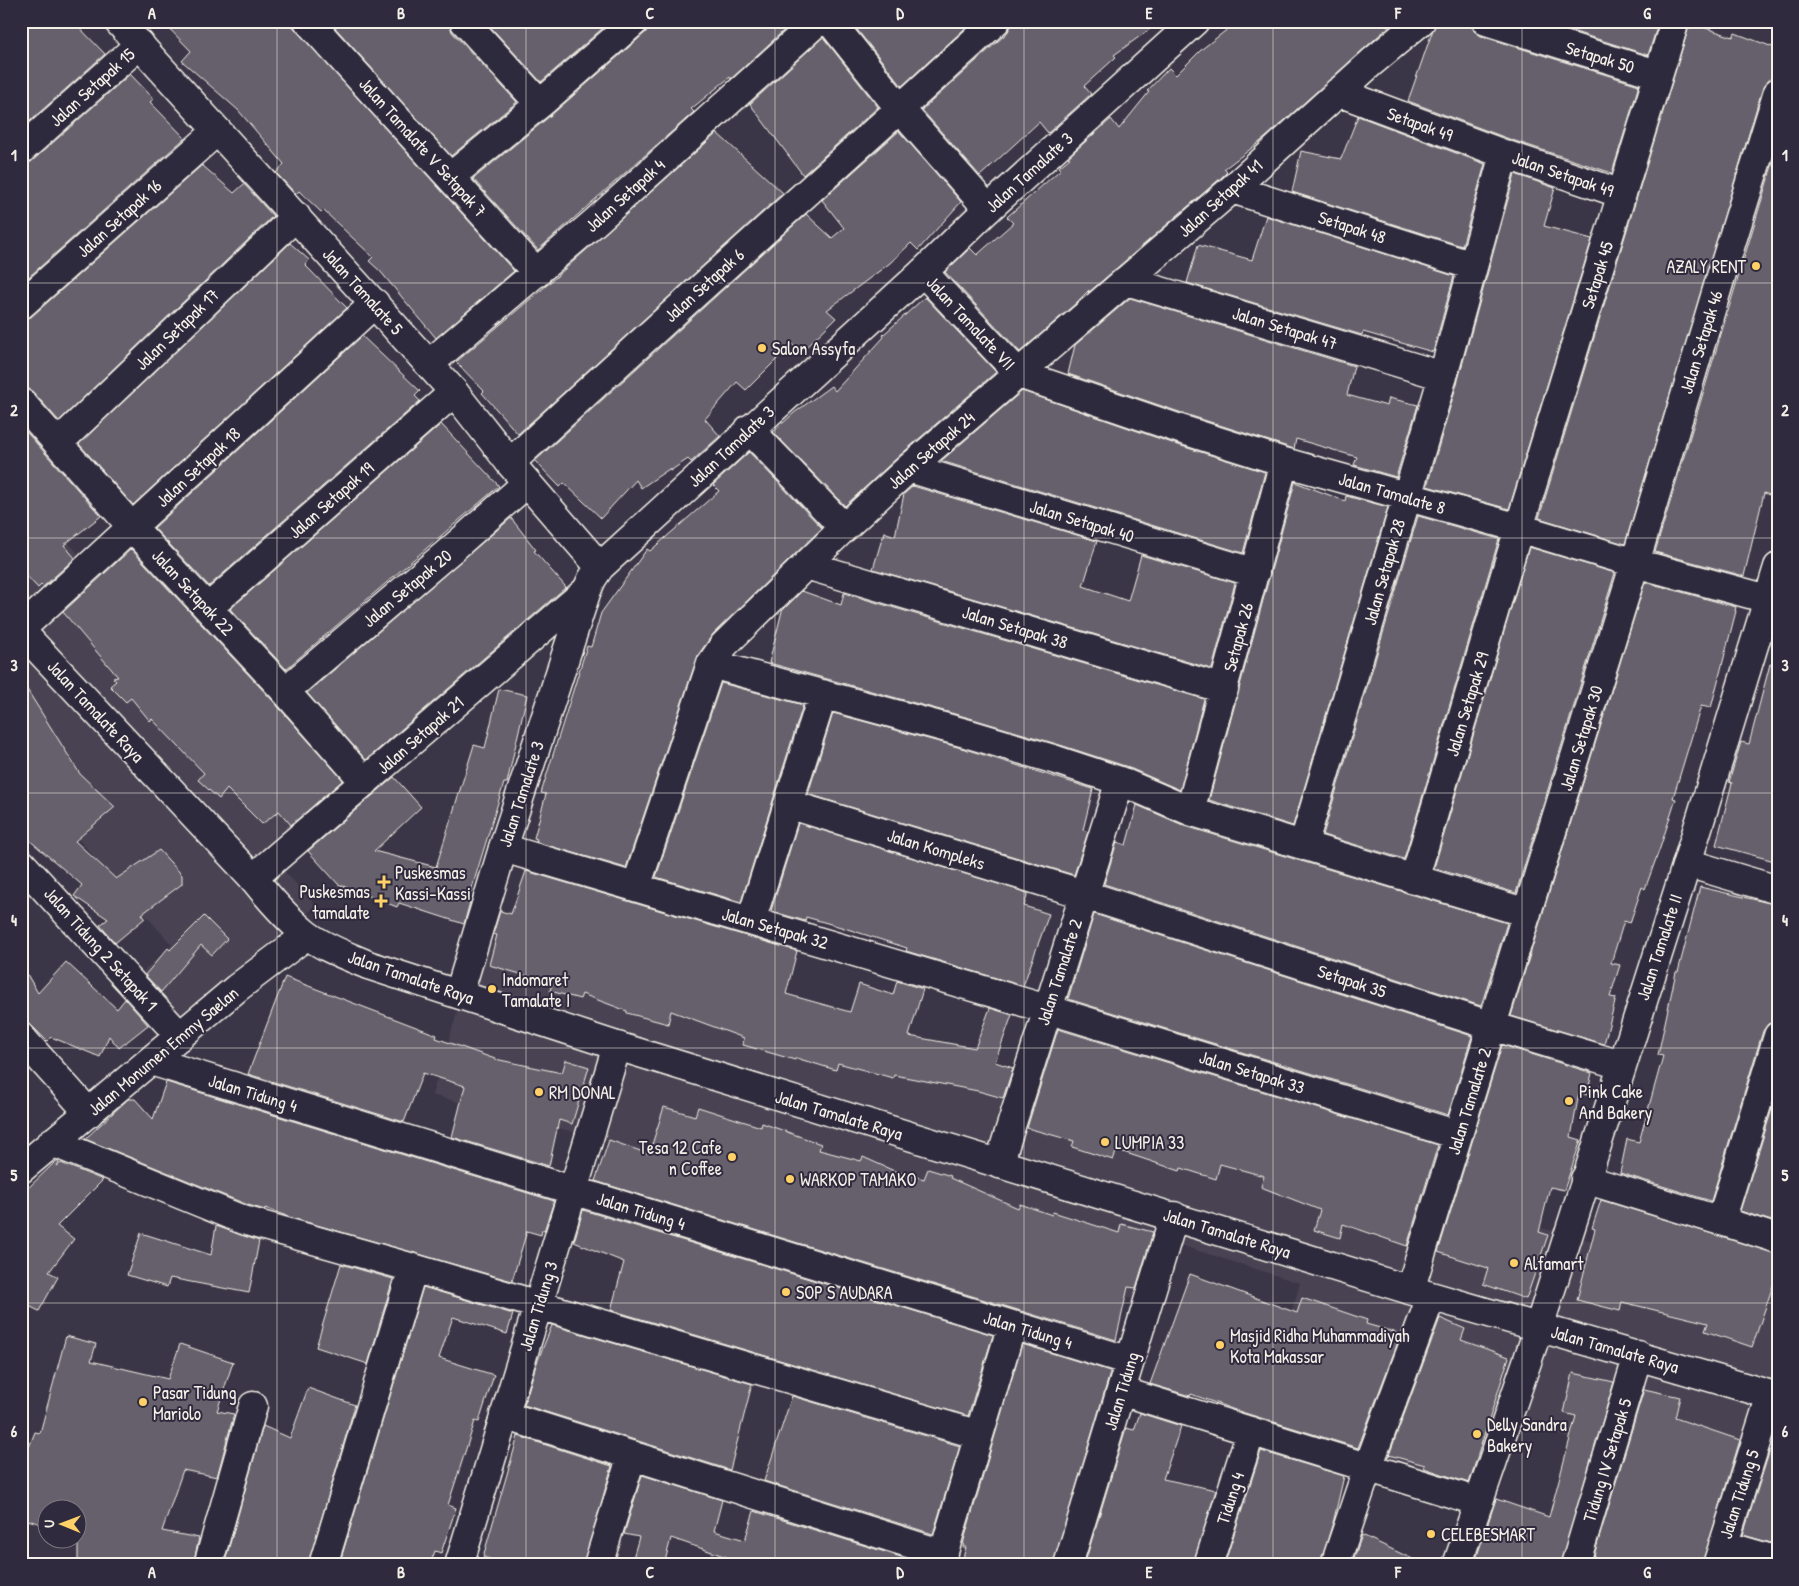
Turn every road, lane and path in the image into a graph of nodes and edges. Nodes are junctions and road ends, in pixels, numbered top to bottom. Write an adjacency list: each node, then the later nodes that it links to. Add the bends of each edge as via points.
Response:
1 (118, 21): 12 (street, Jalan Tamalate 5)
2 (308, 21): 21 (street, Jalan Tamalate V Setapak 7)
3 (464, 21): 16 (street)
4 (818, 21): 27 (street, Jalan Setapak 4)
5 (830, 21): 17 (street)
6 (996, 21): 17 (street, Jalan Setapak 6)
7 (1195, 21): 24 (street, Jalan Tamalate 3)
8 (1421, 21): 14 (street, Jalan Setapak 41)
9 (1486, 21): 13 (street, Setapak 50)
10 (1675, 21): 13 (street, Setapak 45)
11 (628, 24): 16 (street)
12 (140, 44): 18 (street, Jalan Tamalate 5); 19 (street, Jalan Setapak 15)
13 (1657, 74): 23 (street, Setapak 45)
14 (1338, 92): 20 (street, Setapak 49); 22 (street, Jalan Setapak 41)
15 (1778, 92): 46 (street, Jalan Setapak 46)
16 (540, 104): 21 (street)
17 (900, 109): 24 (street); 41 (street, Jalan Setapak 6, via 737,255)
18 (217, 131): 25 (street, Jalan Tamalate 5); 31 (street, Jalan Setapak 16)
19 (21, 150)
20 (1504, 154): 23 (street, Jalan Setapak 49); 26 (street, Jalan Setapak 28)
21 (450, 177): 27 (street, Jalan Tamalate V Setapak 7)
22 (1232, 188): 26 (street, Setapak 48); 29 (street, Jalan Setapak 41)
23 (1622, 194): 45 (street, Setapak 45)
24 (988, 209): 28 (street, Jalan Tamalate 3)
25 (296, 216): 30 (street, Jalan Tamalate 5); 38 (street, Jalan Setapak 17)
26 (1473, 266): 34 (street, Jalan Setapak 28)
27 (537, 272): 32 (street, Jalan Setapak 4)
28 (923, 272): 33 (street, Jalan Tamalate VII); 37 (street, Jalan Tamalate 3)
29 (1126, 281): 33 (street, Jalan Setapak 41); 34 (street, Jalan Setapak 47)
30 (375, 303): 32 (street, Jalan Tamalate 5); 43 (street, Jalan Setapak 18)
31 (21, 305)
32 (429, 364): 35 (street, Jalan Tamalate 5)
33 (1019, 374): 39 (street, Jalan Tamalate 8); 40 (street, Jalan Setapak 24)
34 (1443, 376): 42 (street, Jalan Setapak 28)
35 (454, 392): 41 (street, Jalan Tamalate 5); 52 (street, Jalan Setapak 19)
36 (21, 402): 38 (street, Jalan Setapak 22)
37 (749, 429): 44 (street); 50 (street, Jalan Tamalate 3)
38 (58, 442): 43 (street, Jalan Setapak 22)
39 (1284, 462): 42 (street, Jalan Tamalate 8); 49 (street, Setapak 26)
40 (909, 468): 44 (street, Jalan Setapak 24); 49 (street, Jalan Setapak 40)
41 (519, 473): 50 (street, Jalan Tamalate 5); 56 (street, Jalan Setapak 20, via 452,549)
42 (1406, 497): 45 (street, Jalan Tamalate 8); 62 (street, Jalan Setapak 28)
43 (132, 528): 52 (street, Jalan Setapak 22); 53 (street, Jalan Setapak 18)
44 (844, 528): 47 (street, Jalan Setapak 24)
45 (1519, 528): 46 (street, Jalan Tamalate 8); 67 (street, Jalan Setapak 29)
46 (1635, 564): 51 (street, Jalan Tamalate 8); 71 (street, Jalan Setapak 30)
47 (806, 565): 54 (street, Jalan Setapak 24, via 724,645); 55 (street, Jalan Setapak 38)
48 (1778, 567): 51 (street, Jalan Tamalate II)
49 (1255, 573): 55 (street, Setapak 26)
50 (593, 579): 59 (street, Jalan Setapak 21); 63 (street, Jalan Tamalate 3)
51 (1768, 599): 65 (street, Jalan Tamalate II)
52 (208, 608): 56 (street, Jalan Setapak 22)
53 (21, 630): 66 (street, Jalan Tamalate Raya)
54 (711, 664): 57 (street); 68 (street, Jalan Setapak 24)
55 (1224, 689): 61 (street, Setapak 26)
56 (285, 691): 59 (street, Jalan Setapak 22)
57 (823, 694): 58 (street); 60 (street)
58 (1120, 781): 61 (street); 70 (street, Jalan Tamalate 2)
59 (365, 782): 66 (street, Jalan Setapak 21)
60 (788, 804): 70 (street, Jalan Kompleks); 72 (street)
61 (1190, 811): 62 (street)
62 (1303, 846): 67 (street)
63 (503, 848): 68 (street, Jalan Setapak 32); 74 (street, Jalan Tamalate 3)
64 (21, 863): 77 (street, Jalan Tidung 2 Setapak 1)
65 (1687, 864): 69 (street); 82 (street, Jalan Tamalate II)
66 (252, 878): 73 (street, Jalan Tamalate Raya)
67 (1414, 880): 71 (street)
68 (636, 887): 72 (street, Jalan Setapak 32)
69 (1778, 890)
70 (1083, 894): 75 (street, Jalan Tamalate 2); 76 (street, Setapak 35)
71 (1527, 913): 76 (street, Jalan Tamalate 2)
72 (751, 921): 75 (street, Jalan Setapak 32)
73 (307, 935): 74 (street, Jalan Tamalate Raya, via 368,965); 77 (street, Jalan Monumen Emmy Saelan)
74 (458, 994): 80 (street, Jalan Tamalate Raya)
75 (1047, 1009): 84 (street, Jalan Setapak 33); 86 (street, Jalan Tamalate 2)
76 (1492, 1026): 82 (street, Setapak 35); 84 (street, Jalan Tamalate 2)
77 (180, 1036): 81 (street, Jalan Monumen Emmy Saelan)
78 (1778, 1036): 91 (street)
79 (21, 1037): 83 (street)
80 (617, 1046): 86 (street, Jalan Tamalate Raya); 89 (street, Jalan Tidung 3)
81 (151, 1062): 83 (street, Jalan Monumen Emmy Saelan); 89 (street, Jalan Tidung 4)
82 (1621, 1065): 88 (street, Jalan Tamalate II)
83 (89, 1113): 85 (street, Jalan Monumen Emmy Saelan)
84 (1458, 1135): 94 (street, Jalan Tamalate 2)
85 (52, 1142): 87 (street, Jalan Monumen Emmy Saelan); 93 (street, via 243,1220)
86 (998, 1164): 90 (street, Jalan Tamalate Raya)
87 (21, 1169)
88 (1585, 1179): 91 (street); 97 (street, Jalan Tamalate II)
89 (573, 1190): 95 (street, Jalan Tidung 3); 96 (street, Jalan Tidung 4)
90 (1174, 1216): 94 (street, Jalan Tamalate Raya); 99 (street, Jalan Tidung)
91 (1721, 1221): 92 (street)
92 (1778, 1238)
93 (413, 1268): 95 (street); 113 (street)
94 (1421, 1293): 97 (street, Jalan Tamalate Raya); 107 (street, Jalan Tamalate 2)
95 (538, 1305): 103 (street, Jalan Tidung 3); 105 (street)
96 (1012, 1325): 99 (street, Jalan Tidung 4); 105 (street)
97 (1539, 1327): 98 (street, Jalan Tamalate Raya); 108 (street, Jalan Tamalate II)
98 (1638, 1356): 101 (street, Jalan Tamalate Raya); 120 (street, Tidung IV Setapak 5)
99 (1130, 1361): 100 (street, Jalan Tidung)
100 (1121, 1391): 104 (street); 116 (street, Jalan Tidung)
101 (1774, 1396): 109 (street, Jalan Tidung 5)
102 (253, 1406): 112 (street)
103 (504, 1415): 106 (street); 114 (street, Jalan Tidung 3)
104 (1251, 1431): 107 (street); 117 (street, Tidung 4)
105 (979, 1435): 110 (street)
106 (632, 1455): 110 (street); 115 (street)
107 (1368, 1467): 108 (street); 118 (street, Jalan Tamalate 2)
108 (1479, 1502): 119 (street, Jalan Tamalate II)
109 (1720, 1555): 111 (street)
110 (942, 1560)
111 (1778, 1561)
112 (208, 1565)
113 (323, 1565)
114 (459, 1565)
115 (598, 1565)
116 (1068, 1565)
117 (1208, 1565)
118 (1335, 1565)
119 (1457, 1565)
120 (1576, 1565)

